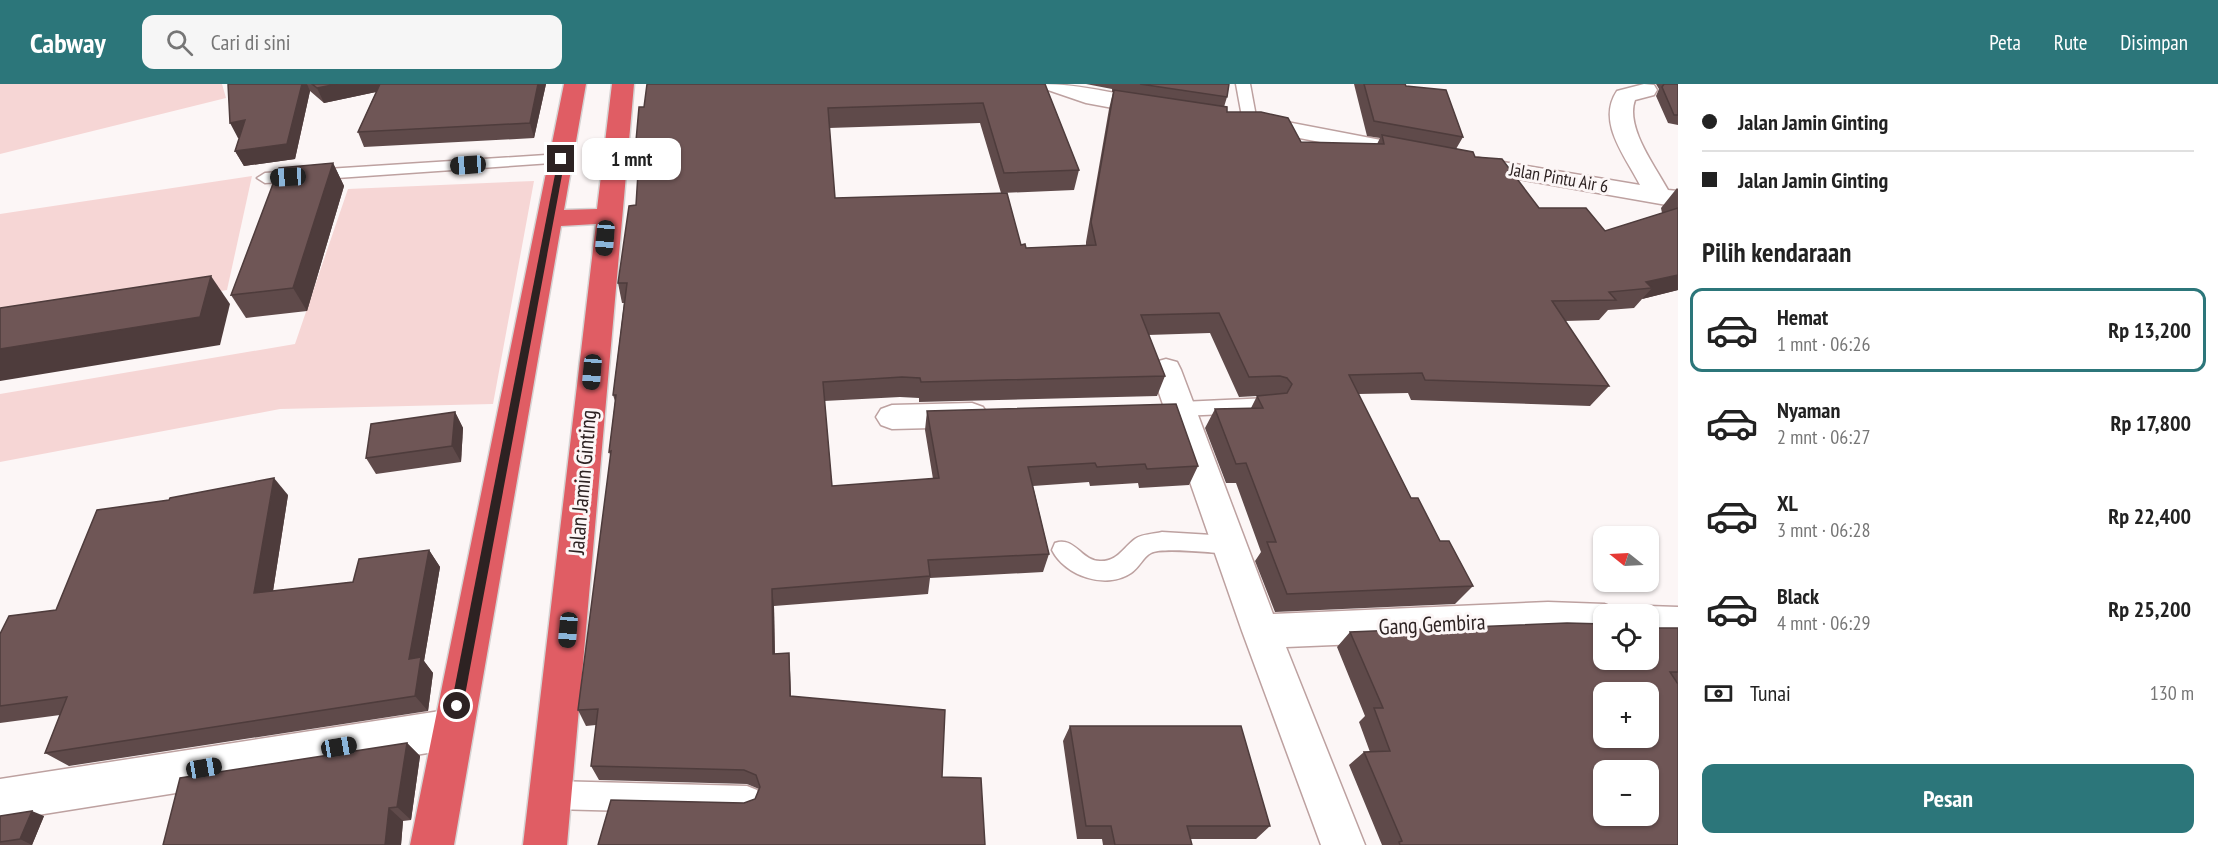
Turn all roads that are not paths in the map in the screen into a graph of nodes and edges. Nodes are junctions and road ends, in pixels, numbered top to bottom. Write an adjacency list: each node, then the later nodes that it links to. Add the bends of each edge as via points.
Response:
1 (575, 84): 9 (highway)
2 (622, 84): 12 (highway, Jalan Jamin Ginting)
3 (1053, 84): 5 (street)
4 (1243, 84): 8 (lane)
5 (1089, 90): 7 (street)
6 (1646, 90): 11 (street, via 1625,96 1621,125)
7 (1180, 112)
8 (1238, 120): 11 (street, Jalan Pintu Air 6)
9 (561, 159): 10 (lane); 13 (highway)
10 (265, 178)
11 (1668, 197)
12 (608, 216): 13 (highway); 26 (highway, Jalan Jamin Ginting)
13 (549, 219): 25 (highway)
14 (1166, 370): 16 (street)
15 (1269, 405): 16 (lane)
16 (1163, 409): 19 (street)
17 (996, 414): 18 (street)
18 (892, 417)
19 (1229, 546): 20 (lane, via 1162,541 1144,545 1122,566 1100,571 1079,565); 24 (street)
20 (1063, 550)
21 (1593, 621): 24 (street, Gang Gembira, via 1548,619)
22 (1659, 623): 23 (street)
23 (1678, 624)
24 (1261, 632): 31 (street)
25 (453, 729): 27 (street); 29 (highway)
26 (552, 795): 28 (lane); 30 (highway, Jalan Jamin Ginting)
27 (0, 800)
28 (747, 800)
29 (432, 845)
30 (545, 845)
31 (1343, 845)

